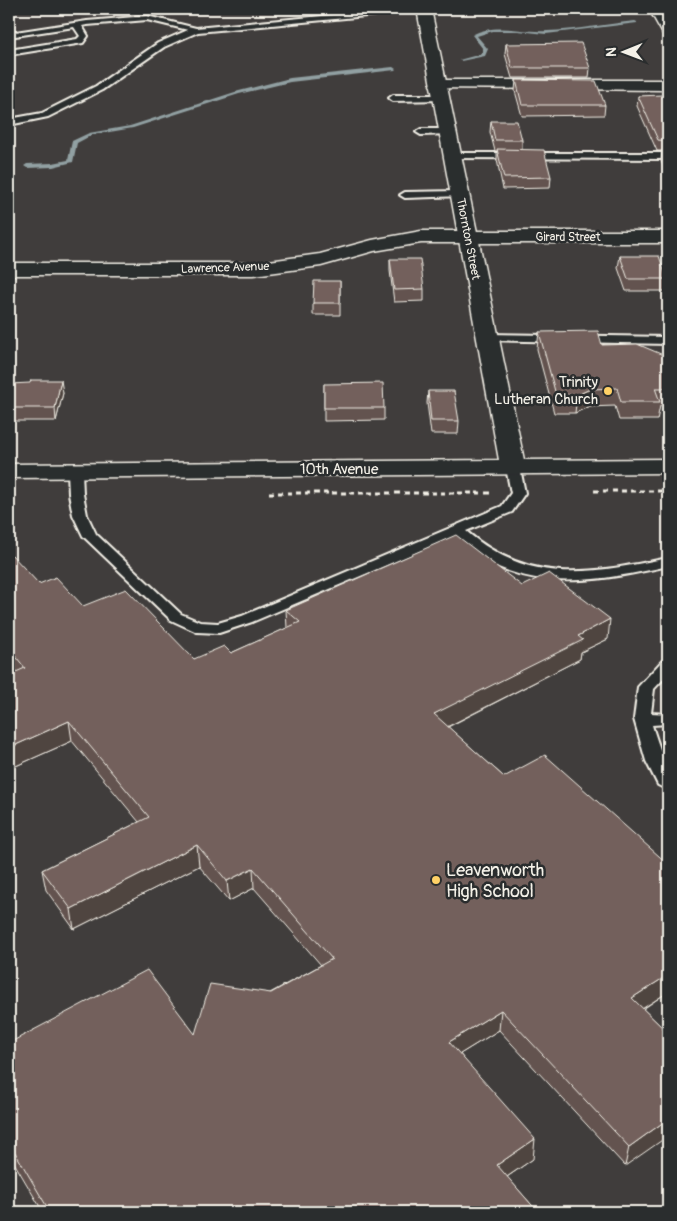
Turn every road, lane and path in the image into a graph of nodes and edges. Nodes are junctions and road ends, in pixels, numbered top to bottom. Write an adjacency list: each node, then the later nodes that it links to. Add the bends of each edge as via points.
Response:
1 (420, 9): 5 (lane)
2 (424, 9): 10 (street, Thornton Street)
3 (656, 9): 6 (street)
4 (77, 25): 5 (lane, via 147,18); 7 (lane); 8 (lane, via 84,36 80,41)
5 (196, 30): 12 (lane, via 161,45 99,88 45,115)
6 (668, 31)
7 (9, 35)
8 (9, 52)
9 (668, 85): 10 (street)
10 (439, 92): 11 (lane); 14 (street, Thornton Street)
11 (393, 98)
12 (9, 122)
13 (421, 132): 14 (lane)
14 (447, 132): 15 (street, Thornton Street)
15 (452, 156): 16 (lane); 17 (street, Thornton Street)
16 (668, 156)
17 (460, 194): 18 (lane); 19 (street, Thornton Street)
18 (405, 195)
19 (468, 237): 20 (street, Girard Street); 21 (street, Lawrence Avenue, via 422,237 321,260 254,270); 22 (street, Thornton Street)
20 (668, 237)
21 (9, 269)
22 (488, 338): 23 (lane); 27 (street, Thornton Street)
23 (622, 340): 24 (lane); 25 (lane)
24 (668, 341)
25 (650, 352)
26 (668, 466): 27 (street, 10th Avenue)
27 (513, 468): 29 (street, 10th Avenue); 30 (lane, via 518,493 507,509)
28 (9, 471): 29 (street, 10th Avenue)
29 (75, 471): 30 (lane, via 80,515 90,536 176,617 196,627 219,628 247,619)
30 (457, 531): 31 (lane, via 500,562 538,572 606,575)
31 (668, 562)
32 (668, 665): 33 (lane, via 646,687)
33 (642, 719): 34 (lane); 35 (lane, via 654,761)
34 (668, 719)
35 (667, 782)

